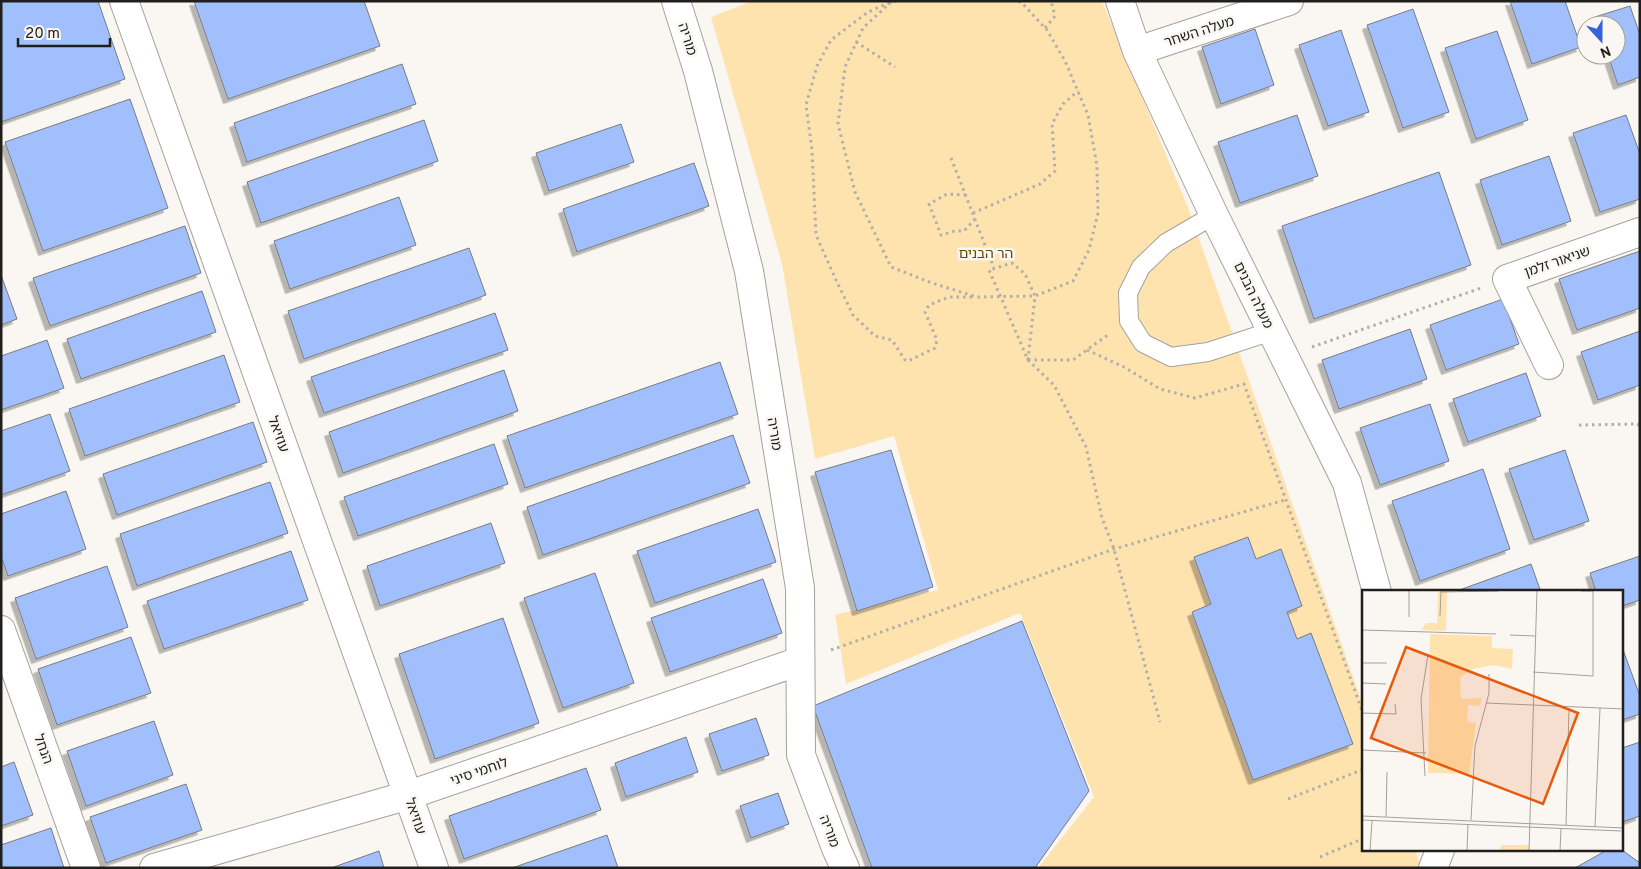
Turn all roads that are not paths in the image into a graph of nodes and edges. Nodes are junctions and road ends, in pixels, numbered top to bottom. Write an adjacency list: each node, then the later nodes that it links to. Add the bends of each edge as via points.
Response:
1 (124, 1): 13 (street, עוזיאל)
2 (676, 1): 12 (street, מוריה, via 698,72 749,271 800,588)
3 (1120, 1): 5 (street, מעלה הבנים)
4 (1288, 1): 5 (street, מעלה השחר)
5 (1137, 50): 6 (street, מעלה הבנים)
6 (1214, 215): 8 (street, מעלה הבנים); 8 (lane, via 1166,243 1141,267 1128,293 1128,321 1143,343 1171,357 1208,352)
7 (1640, 232): 9 (street, שניאור זלמן, via 1507,278)
8 (1272, 331): 10 (street, מעלה הבנים, via 1347,482)
9 (1549, 365)
10 (1376, 590)
11 (1, 630): 15 (street, הנחל)
12 (800, 661): 13 (street, לוחמי סיני); 18 (street, מוריה, via 801,755)
13 (409, 795): 16 (street, לוחמי סיני); 17 (street, עוזיאל)
14 (1439, 852): 19 (street)
15 (86, 868)
16 (154, 868)
17 (434, 868)
18 (845, 868)
19 (1433, 868)

